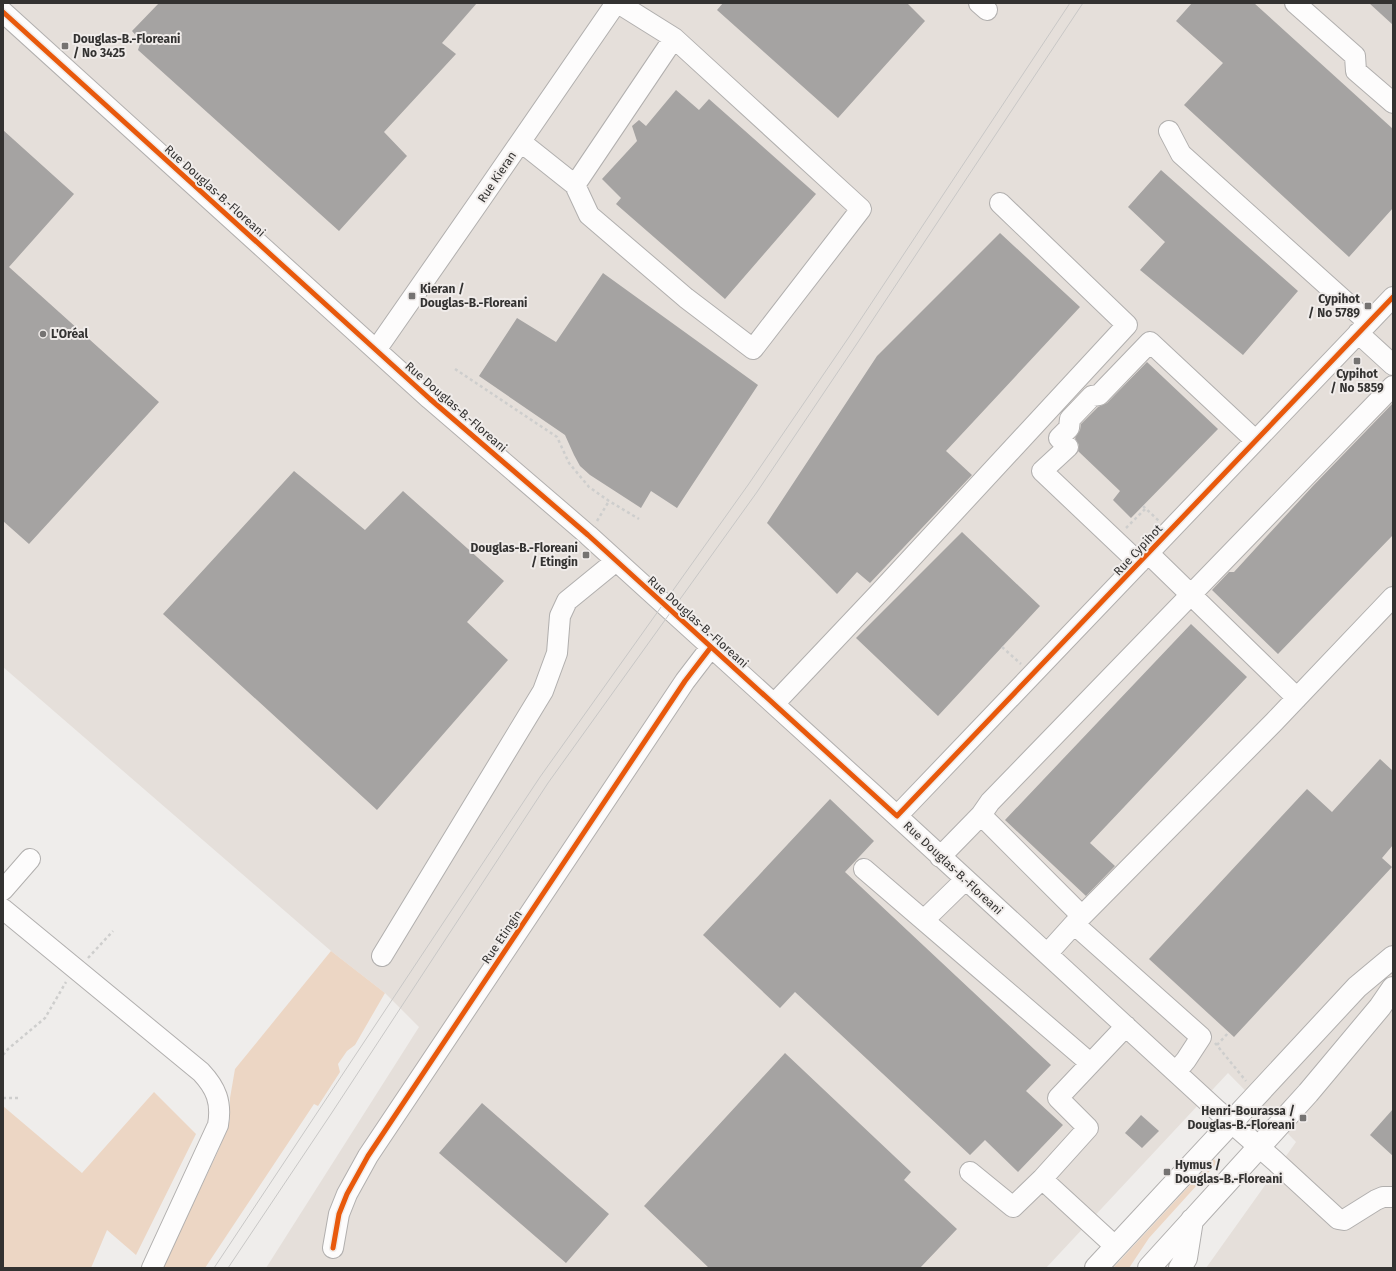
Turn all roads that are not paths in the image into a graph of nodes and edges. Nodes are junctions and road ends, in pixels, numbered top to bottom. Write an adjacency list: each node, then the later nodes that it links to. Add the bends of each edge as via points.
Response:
1 (617, 3): 4 (street); 7 (street, Rue Kieran)
2 (1295, 3): 5 (street, via 1355,56 1356,71)
3 (8, 10): 12 (street, Rue Douglas-B.-Floreani)
4 (674, 38): 8 (street); 8 (street, via 861,209 753,350 686,298 589,215)
5 (1393, 103)
6 (1169, 131): 11 (street, via 1181,154)
7 (521, 142): 8 (street); 12 (street, Rue Kieran)
8 (575, 185)
9 (1000, 203): 22 (street, via 1127,325)
10 (1393, 297): 11 (street, Rue Cypihot)
11 (1363, 328): 13 (street); 15 (street, Rue Cypihot)
12 (376, 350): 17 (street, Rue Douglas-B.-Floreani)
13 (1393, 365)
14 (1393, 386): 18 (street)
15 (1255, 440): 16 (street, Rue Cypihot); 16 (street, via 1150,342 1099,395 1092,396 1070,419 1069,428 1059,438 1068,446 1042,471)
16 (1144, 558): 18 (street); 24 (street, Rue Cypihot)
17 (616, 561): 20 (street, Rue Douglas-B.-Floreani); 34 (street, via 567,601 560,616 557,653 543,691)
18 (1191, 594): 21 (street); 23 (street, via 990,802)
19 (1393, 596): 21 (street)
20 (711, 647): 22 (street, Rue Douglas-B.-Floreani); 47 (street, Rue Etingin, via 685,681 368,1156 346,1194 339,1214)
21 (1297, 698): 32 (street)
22 (774, 704): 24 (street, Rue Douglas-B.-Floreani)
23 (981, 815): 25 (street); 32 (street)
24 (897, 816): 25 (street, Rue Douglas-B.-Floreani)
25 (940, 857): 28 (street, Rue Douglas-B.-Floreani)
26 (30, 859): 29 (street)
27 (864, 869): 31 (street)
28 (965, 880): 31 (street); 33 (street, Rue Douglas-B.-Floreani)
29 (3, 890)
30 (3, 909): 48 (street, via 201,1072 216,1091 220,1115 218,1125)
31 (924, 920): 38 (street)
32 (1078, 920): 33 (street); 39 (street, via 1201,1037)
33 (1047, 954): 37 (street, Rue Douglas-B.-Floreani)
34 (382, 956)
35 (1393, 958): 40 (main road, via 1357,987)
36 (1393, 988): 41 (main road, via 1357,1035)
37 (1126, 1026): 38 (street); 39 (street, Rue Douglas-B.-Floreani)
38 (1090, 1063): 43 (street, via 1058,1098 1088,1128)
39 (1176, 1072): 40 (street, Rue Douglas-B.-Floreani)
40 (1231, 1122): 41 (street, Rue Douglas-B.-Floreani); 46 (main road)
41 (1259, 1147): 44 (street, Rue Douglas-B.-Floreani, via 1338,1219 1344,1220 1383,1197); 45 (main road)
42 (970, 1172): 43 (street, via 1013,1207)
43 (1042, 1179): 46 (street)
44 (1393, 1197)
45 (1192, 1220): 50 (main road); 51 (main road, via 1186,1258)
46 (1116, 1247): 49 (main road)
47 (333, 1248)
48 (152, 1268)
49 (1096, 1268)
50 (1149, 1268)
51 (1180, 1268)

